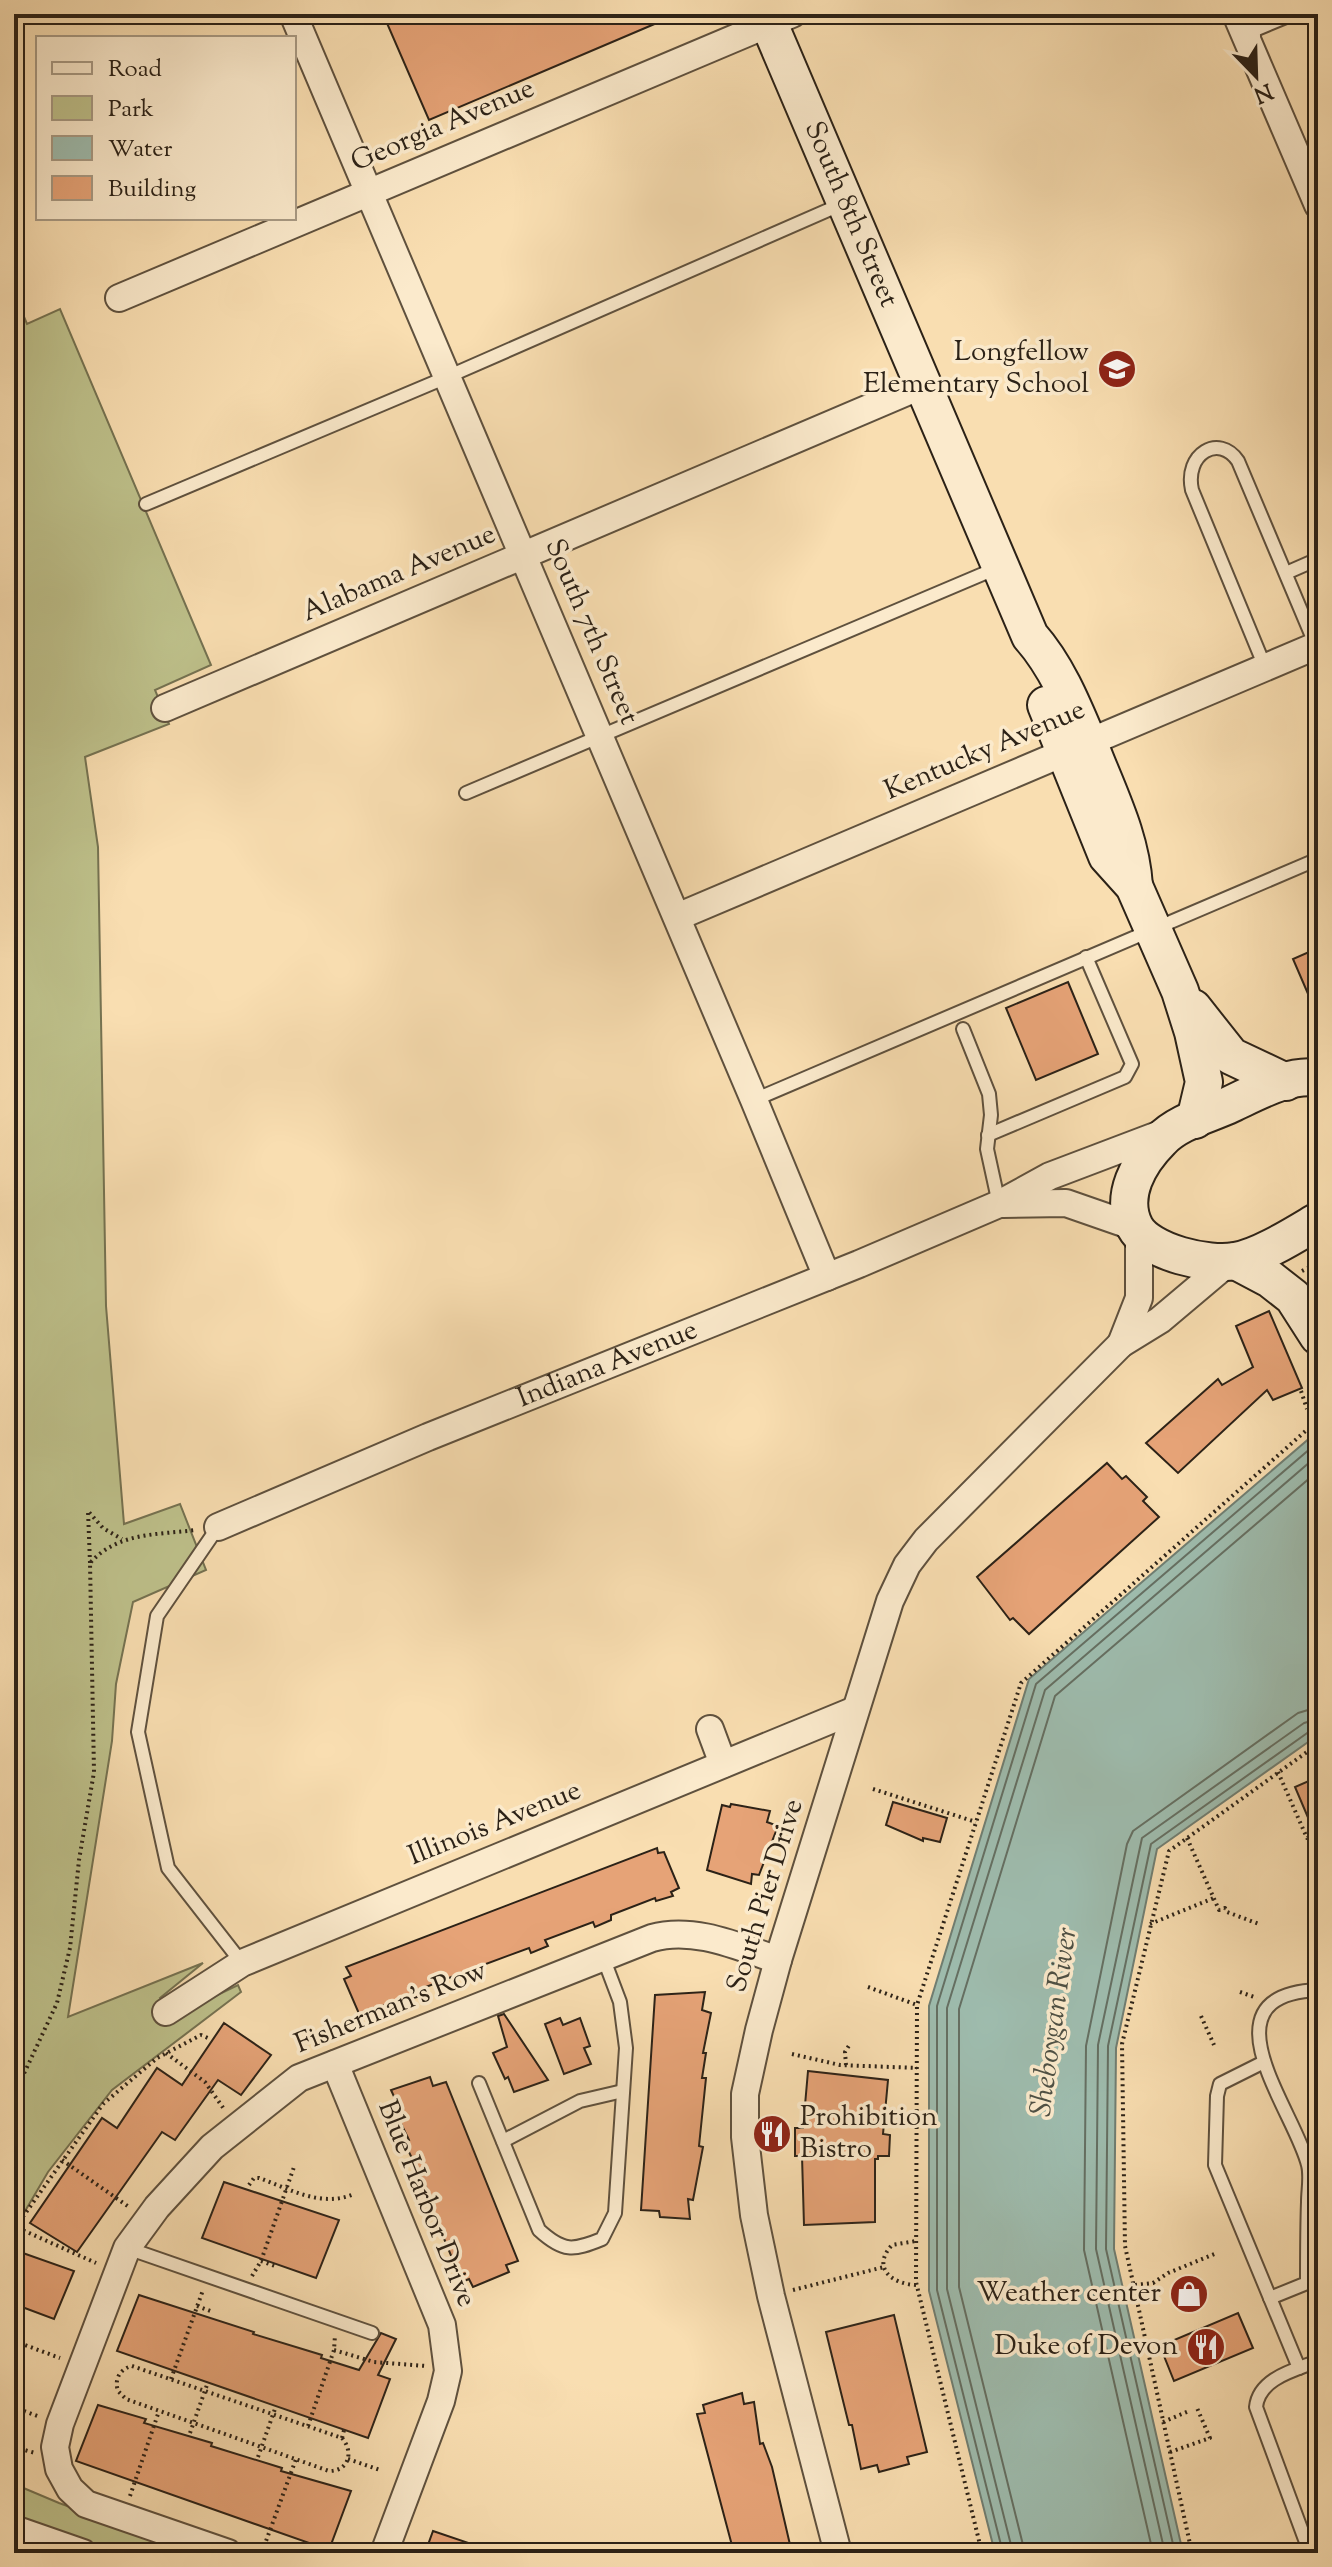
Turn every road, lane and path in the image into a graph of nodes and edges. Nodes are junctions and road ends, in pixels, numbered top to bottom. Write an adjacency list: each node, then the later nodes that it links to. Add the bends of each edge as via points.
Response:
1 (293, 14): 5 (street, South 7th Street)
2 (1293, 14): 4 (lane)
3 (775, 17): 5 (street, Georgia Avenue); 6 (main road, South 8th Street)
4 (1240, 24): 7 (street)
5 (368, 192): 8 (street, Georgia Avenue); 9 (street, South 7th Street)
6 (845, 202): 9 (lane); 10 (main road, South 8th Street)
7 (1318, 205)
8 (119, 298)
9 (447, 377): 11 (lane); 12 (street, South 7th Street)
10 (923, 385): 12 (street, Alabama Avenue); 14 (main road, South 8th Street)
11 (146, 504)
12 (523, 555): 18 (street, Alabama Avenue); 19 (street, South 7th Street)
13 (1318, 559): 15 (lane)
14 (1000, 567): 19 (lane); 20 (main road, South 8th Street, via 1030,636 1034,669)
15 (1286, 573): 16 (lane); 17 (lane, via 1236,458 1220,449 1199,456 1190,470 1192,490)
16 (1317, 646): 17 (street, Kentucky Avenue)
17 (1265, 667): 20 (street, Kentucky Avenue)
18 (165, 708)
19 (600, 737): 21 (lane); 23 (street, South 7th Street)
20 (1076, 747): 23 (street, Kentucky Avenue); 24 (main road, South 8th Street, via 1107,856 1134,886)
21 (466, 793)
22 (1318, 859): 24 (lane)
23 (677, 917): 29 (street, South 7th Street)
24 (1152, 928): 25 (lane); 26 (main road, South 8th Street)
25 (1086, 957): 29 (lane); 31 (lane, via 1132,1064 1125,1077)
26 (1180, 991): 28 (main road, South 8th Street, via 1231,1056); 30 (main road, South 8th Street, via 1204,1082)
27 (963, 1029): 31 (lane, via 989,1094)
28 (1308, 1077): 30 (main road)
29 (754, 1100): 36 (street, South 7th Street)
30 (1184, 1124): 32 (street, Indiana Avenue, via 1050,1176); 34 (main road, via 1147,1156 1132,1183 1129,1203)
31 (988, 1135): 32 (lane)
32 (999, 1204): 34 (street, Indiana Avenue, via 1066,1203); 36 (street, Indiana Avenue)
33 (1318, 1221): 35 (main road)
34 (1137, 1230): 35 (main road, via 1166,1251 1194,1261); 38 (street, South Pier Drive, via 1138,1303)
35 (1233, 1261): 37 (main road, via 1293,1297); 38 (street, South Pier Drive)
36 (827, 1277): 42 (street, Indiana Avenue)
37 (1318, 1336)
38 (1121, 1344): 45 (street, South Pier Drive, via 907,1565)
39 (1301, 1391): 40 (path)
40 (1307, 1409)
41 (1318, 1420): 51 (path, via 1021,1683)
42 (218, 1527): 43 (path); 59 (lane, via 157,1616 138,1732 168,1868)
43 (122, 1539): 44 (path); 44 (path, via 88,1511)
44 (90, 1563): 78 (path, via 94,1772 70,1948 57,2003)
45 (855, 1710): 48 (street, Illinois Avenue); 58 (street, South Pier Drive)
46 (710, 1729): 48 (street)
47 (1318, 1744): 49 (path)
48 (723, 1764): 59 (street, Illinois Avenue)
49 (1278, 1772): 52 (path, via 1307,1838); 53 (path)
50 (873, 1789): 51 (path)
51 (976, 1822): 64 (path)
52 (1318, 1833)
53 (1187, 1838): 54 (path); 55 (path, via 1169,1851)
54 (1214, 1898): 55 (path); 56 (path, via 1219,1910)
55 (1150, 1924): 98 (path, via 1122,2044 1125,2246)
56 (1259, 1924)
57 (603, 1957): 58 (street, Fisherman's Row, via 674,1935 706,1938); 73 (street, Fisherman's Row); 77 (lane, via 620,2002 626,2048)
58 (778, 1960): 100 (street, South Pier Drive, via 745,2094 749,2187)
59 (242, 1963): 65 (street, Illinois Avenue)
60 (868, 1987): 64 (path)
61 (1318, 1990): 72 (lane, via 1284,1997 1265,2013 1258,2027)
62 (1240, 1992): 63 (path)
63 (1258, 1998)
64 (917, 2005): 75 (path)
65 (166, 2012)
66 (1201, 2016): 69 (path)
67 (208, 2038): 70 (path, via 201,2035)
68 (850, 2044): 74 (path)
69 (1214, 2045)
70 (166, 2053): 79 (path, via 205,2082); 81 (path, via 103,2104)
71 (792, 2054): 74 (path)
72 (1264, 2062): 101 (lane, via 1308,2166 1307,2283); 101 (lane, via 1220,2084 1215,2165)
73 (335, 2064): 79 (street, Fisherman's Row, via 299,2078); 109 (street, Blue Harbor Drive, via 442,2325)
74 (846, 2065): 75 (path)
75 (917, 2068): 89 (path)
76 (479, 2083): 80 (lane)
77 (623, 2091): 80 (lane, via 580,2101); 80 (lane, via 615,2213 602,2239 580,2248 557,2246 539,2230)
78 (14, 2095)
79 (236, 2127): 86 (street, Fisherman's Row)
80 (503, 2141)
81 (62, 2160): 86 (path); 87 (path)
82 (294, 2167): 84 (path)
83 (249, 2185): 84 (path, via 258,2177)
84 (287, 2188): 85 (path, via 324,2201); 92 (path)
85 (354, 2194)
86 (147, 2220): 90 (street, Fisherman's Row)
87 (18, 2228): 88 (path); 95 (path)
88 (14, 2239)
89 (916, 2241): 94 (path, via 892,2245); 97 (path)
90 (127, 2248): 95 (street, Fisherman's Row); 96 (lane)
91 (1217, 2253): 98 (path, via 1153,2283)
92 (261, 2261): 93 (path); 99 (path)
93 (275, 2266)
94 (884, 2267): 97 (path, via 896,2282); 100 (path)
95 (117, 2273): 134 (street, Fisherman's Row, via 55,2447 70,2489 86,2504)
96 (208, 2276): 99 (lane); 102 (path)
97 (917, 2285): 141 (path)
98 (1134, 2286): 120 (path)
99 (247, 2289): 104 (lane)
100 (771, 2296): 140 (street, South Pier Drive)
101 (1270, 2298): 111 (lane)
102 (197, 2306): 103 (path); 112 (path)
103 (213, 2312)
104 (372, 2333)
105 (14, 2341): 107 (path)
106 (140, 2360): 110 (path)
107 (70, 2361)
108 (1318, 2361): 111 (lane)
109 (448, 2365): 122 (path, via 374,2362 334,2350); 139 (street, Blue Harbor Drive, via 441,2401)
110 (138, 2367): 112 (path); 117 (path, via 129,2366 119,2374 118,2391 123,2398)
111 (1299, 2368): 143 (lane, via 1264,2387 1256,2407)
112 (171, 2379): 114 (path)
113 (208, 2382): 114 (path)
114 (205, 2390): 119 (path); 121 (path)
115 (276, 2406): 119 (path)
116 (1197, 2408): 127 (path, via 1210,2438)
117 (159, 2411): 121 (path); 134 (path)
118 (1189, 2411): 120 (path)
119 (273, 2414): 122 (path); 126 (path)
120 (1163, 2422): 127 (path)
121 (194, 2423): 124 (path); 126 (path)
122 (308, 2427): 125 (path)
123 (344, 2430): 125 (path)
124 (190, 2433)
125 (342, 2438): 130 (path)
126 (261, 2447): 128 (path); 129 (path)
127 (1170, 2452): 142 (path)
128 (258, 2457)
129 (296, 2459): 132 (path); 136 (path)
130 (348, 2459): 131 (path); 132 (path, via 339,2470)
131 (380, 2470)
132 (329, 2471): 133 (path)
133 (326, 2481)
134 (123, 2516): 138 (street, Fisherman's Row)
135 (14, 2529): 137 (street)
136 (262, 2552)
137 (83, 2553)
138 (228, 2553)
139 (384, 2553)
140 (838, 2553)
141 (982, 2553)
142 (1192, 2553)
143 (1310, 2553)

